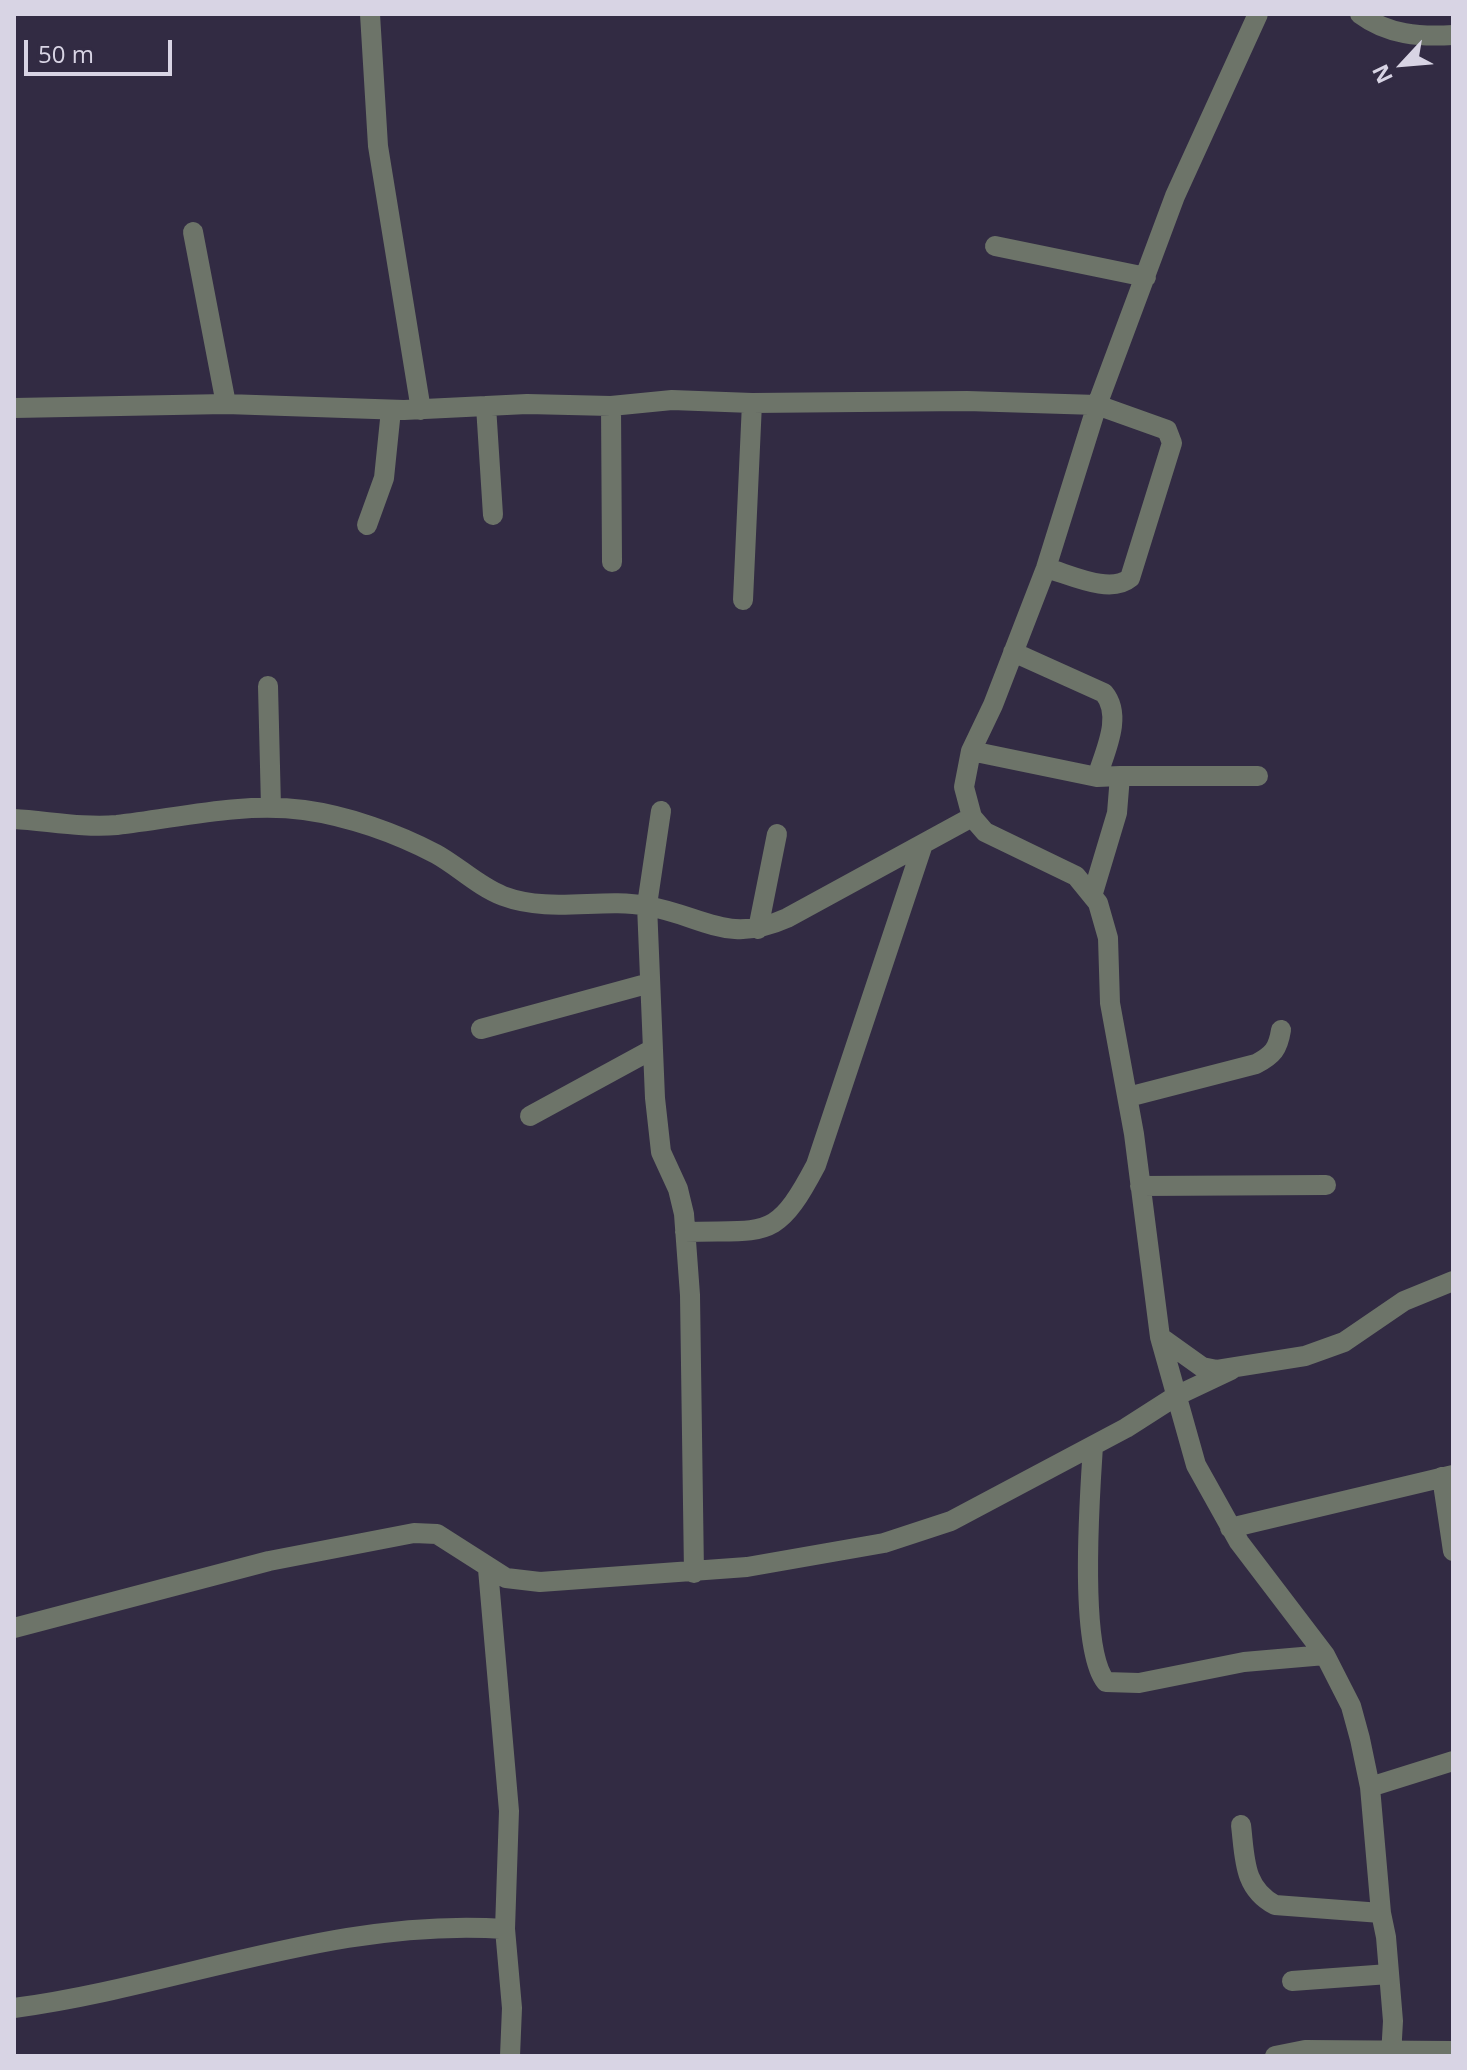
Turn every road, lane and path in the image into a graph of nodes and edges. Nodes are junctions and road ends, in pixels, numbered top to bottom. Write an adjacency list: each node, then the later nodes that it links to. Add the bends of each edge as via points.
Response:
1 (370, 14): 15 (street, via 378,146)
2 (1258, 14): 7 (street, via 1175,196)
3 (1360, 14): 4 (street, via 1389,30)
4 (1453, 35)
5 (193, 232): 9 (street)
6 (995, 246): 7 (street)
7 (1146, 277): 10 (street)
8 (752, 403): 10 (street); 12 (street, via 672,400); 20 (street)
9 (226, 404): 13 (street); 14 (street)
10 (1097, 405): 19 (street); 19 (street, via 1160,425 1171,436 1137,565 1122,585)
11 (486, 406): 12 (street); 15 (street); 16 (street)
12 (611, 406): 18 (street)
13 (14, 408)
14 (391, 410): 15 (street); 17 (street, via 384,478)
15 (421, 410)
16 (493, 515)
17 (367, 525)
18 (612, 562)
19 (1046, 568): 21 (street)
20 (743, 600)
21 (1013, 652): 23 (street); 26 (street, via 1104,693 1111,701 1113,722)
22 (268, 686): 27 (street)
23 (971, 751): 26 (street); 29 (street, via 964,787)
24 (1120, 776): 25 (street); 26 (street); 33 (street, via 1117,813)
25 (1258, 776)
26 (1097, 777)
27 (271, 807): 30 (street, via 114,825); 34 (street, via 308,811 385,832 435,854 501,895 528,903)
28 (661, 811): 34 (street)
29 (972, 817): 32 (street); 33 (street, via 985,832 1076,876)
30 (14, 819)
31 (777, 834): 35 (street)
32 (923, 844): 35 (street); 44 (street, via 816,1165 796,1202 780,1222 764,1229)
33 (1093, 893): 40 (street, via 1108,938 1110,1003)
34 (647, 905): 35 (street, via 712,926); 36 (street)
35 (758, 929)
36 (650, 983): 37 (street); 39 (street)
37 (481, 1029)
38 (1281, 1030): 40 (street, via 1278,1047 1256,1064)
39 (653, 1049): 41 (street); 44 (street, via 661,1152 678,1189)
40 (1128, 1097): 43 (street)
41 (530, 1116)
42 (1326, 1185): 43 (street)
43 (1140, 1186): 46 (street)
44 (685, 1232): 54 (street)
45 (1453, 1281): 47 (street, via 1404,1301 1344,1342 1305,1356)
46 (1160, 1337): 47 (street, via 1202,1367); 48 (street)
47 (1231, 1370): 48 (street)
48 (1176, 1396): 49 (street); 51 (street, via 1196,1465)
49 (1093, 1446): 54 (street, via 922,1533); 56 (street, via 1090,1598 1096,1662 1106,1682 1139,1683 1231,1664)
50 (1448, 1476): 51 (street); 52 (street)
51 (1230, 1528): 56 (street)
52 (1453, 1551)
53 (488, 1569): 54 (street, via 506,1578 540,1582); 55 (street, via 437,1534 414,1533 269,1561); 61 (street, via 509,1811)
54 (694, 1573)
55 (14, 1628)
56 (1325, 1655): 58 (street, via 1351,1706)
57 (1453, 1761): 58 (street)
58 (1370, 1787): 60 (street)
59 (1241, 1825): 60 (street, via 1247,1878 1262,1898 1275,1905)
60 (1381, 1913): 62 (street)
61 (505, 1929): 64 (street, via 389,1932 214,1964 111,1993); 67 (street)
62 (1389, 1974): 63 (street); 66 (street)
63 (1292, 1981)
64 (14, 2008)
65 (1453, 2051): 66 (street)
66 (1391, 2052): 68 (street, via 1305,2050)
67 (510, 2056)
68 (1275, 2056)

